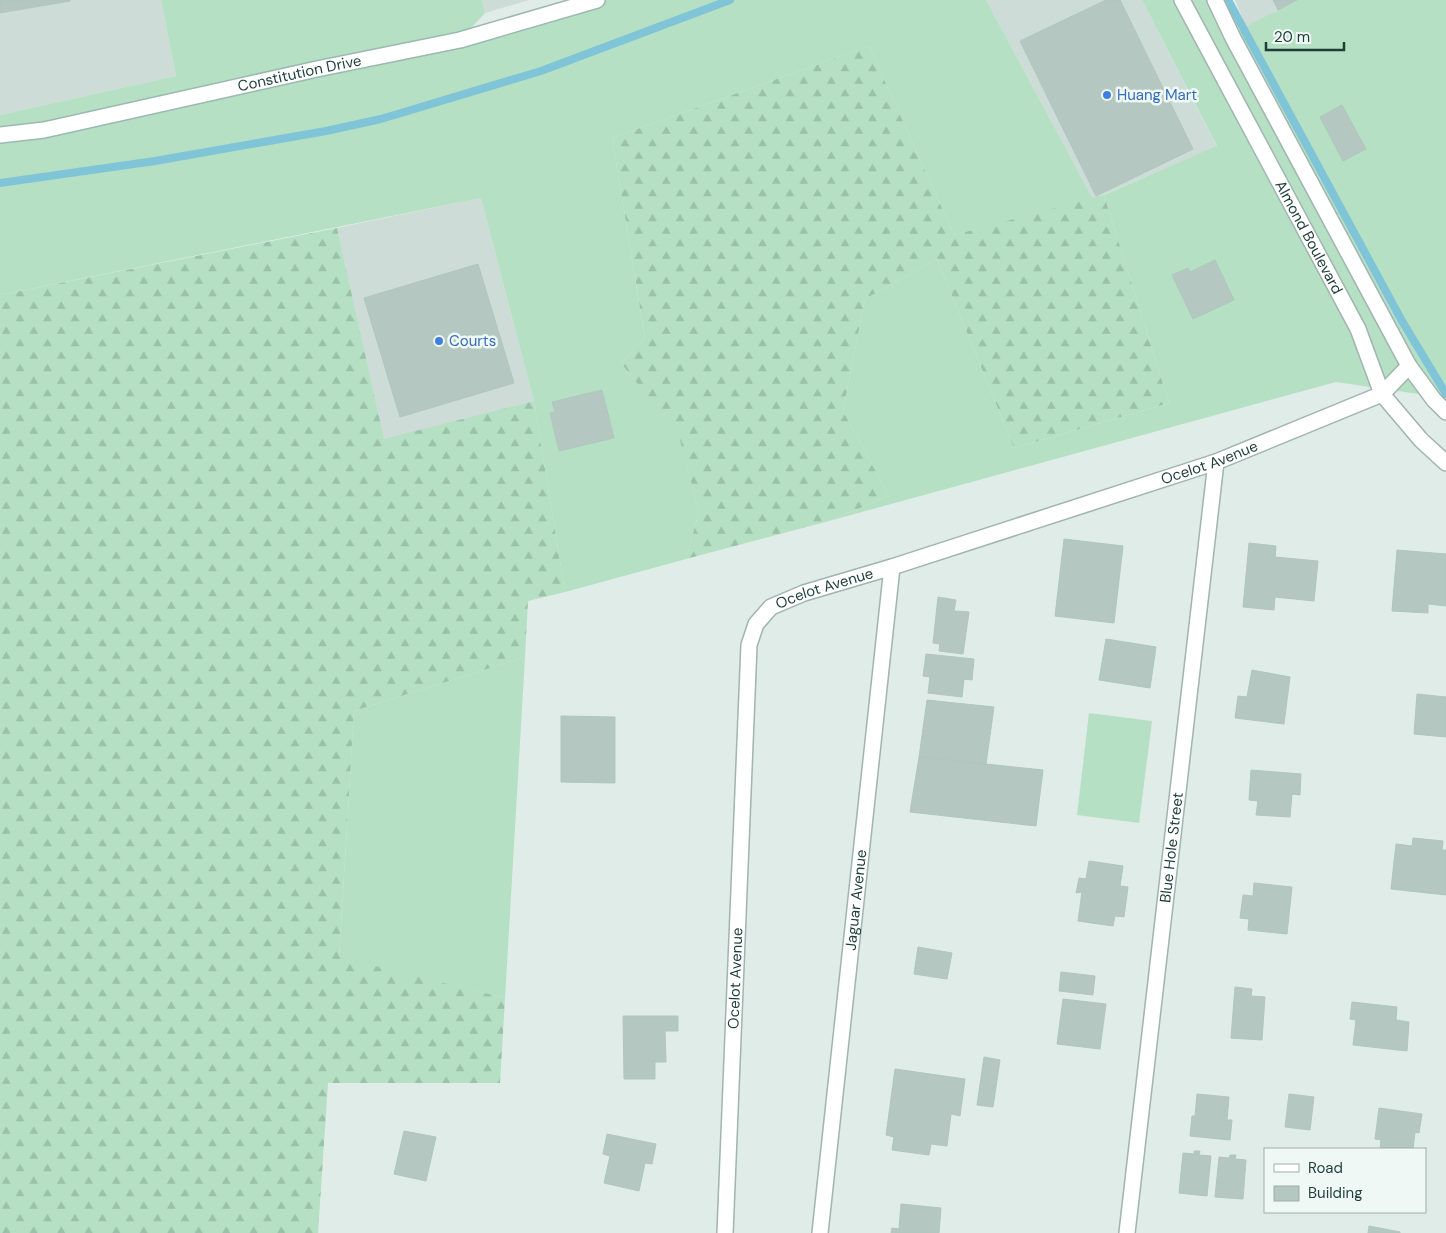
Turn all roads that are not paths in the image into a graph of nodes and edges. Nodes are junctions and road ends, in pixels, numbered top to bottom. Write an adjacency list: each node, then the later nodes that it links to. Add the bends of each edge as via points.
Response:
1 (598, 0): 4 (street, Constitution Drive, via 460,40 44,130)
2 (1182, 0): 6 (street, Almond Boulevard, via 1358,329)
3 (1215, 0): 5 (street, Almond Boulevard)
4 (0, 135)
5 (1409, 366): 6 (street, Ocelot Avenue); 7 (street, Almond Boulevard)
6 (1382, 394): 8 (street, Ocelot Avenue); 9 (street, Almond Boulevard, via 1421,440)
7 (1446, 412)
8 (1216, 462): 10 (street, Ocelot Avenue); 13 (street, Blue Hole Street)
9 (1446, 463)
10 (892, 567): 11 (street, Ocelot Avenue, via 804,593 771,607 756,624 749,645); 12 (street, Jaguar Avenue)
11 (725, 1233)
12 (820, 1233)
13 (1127, 1233)

